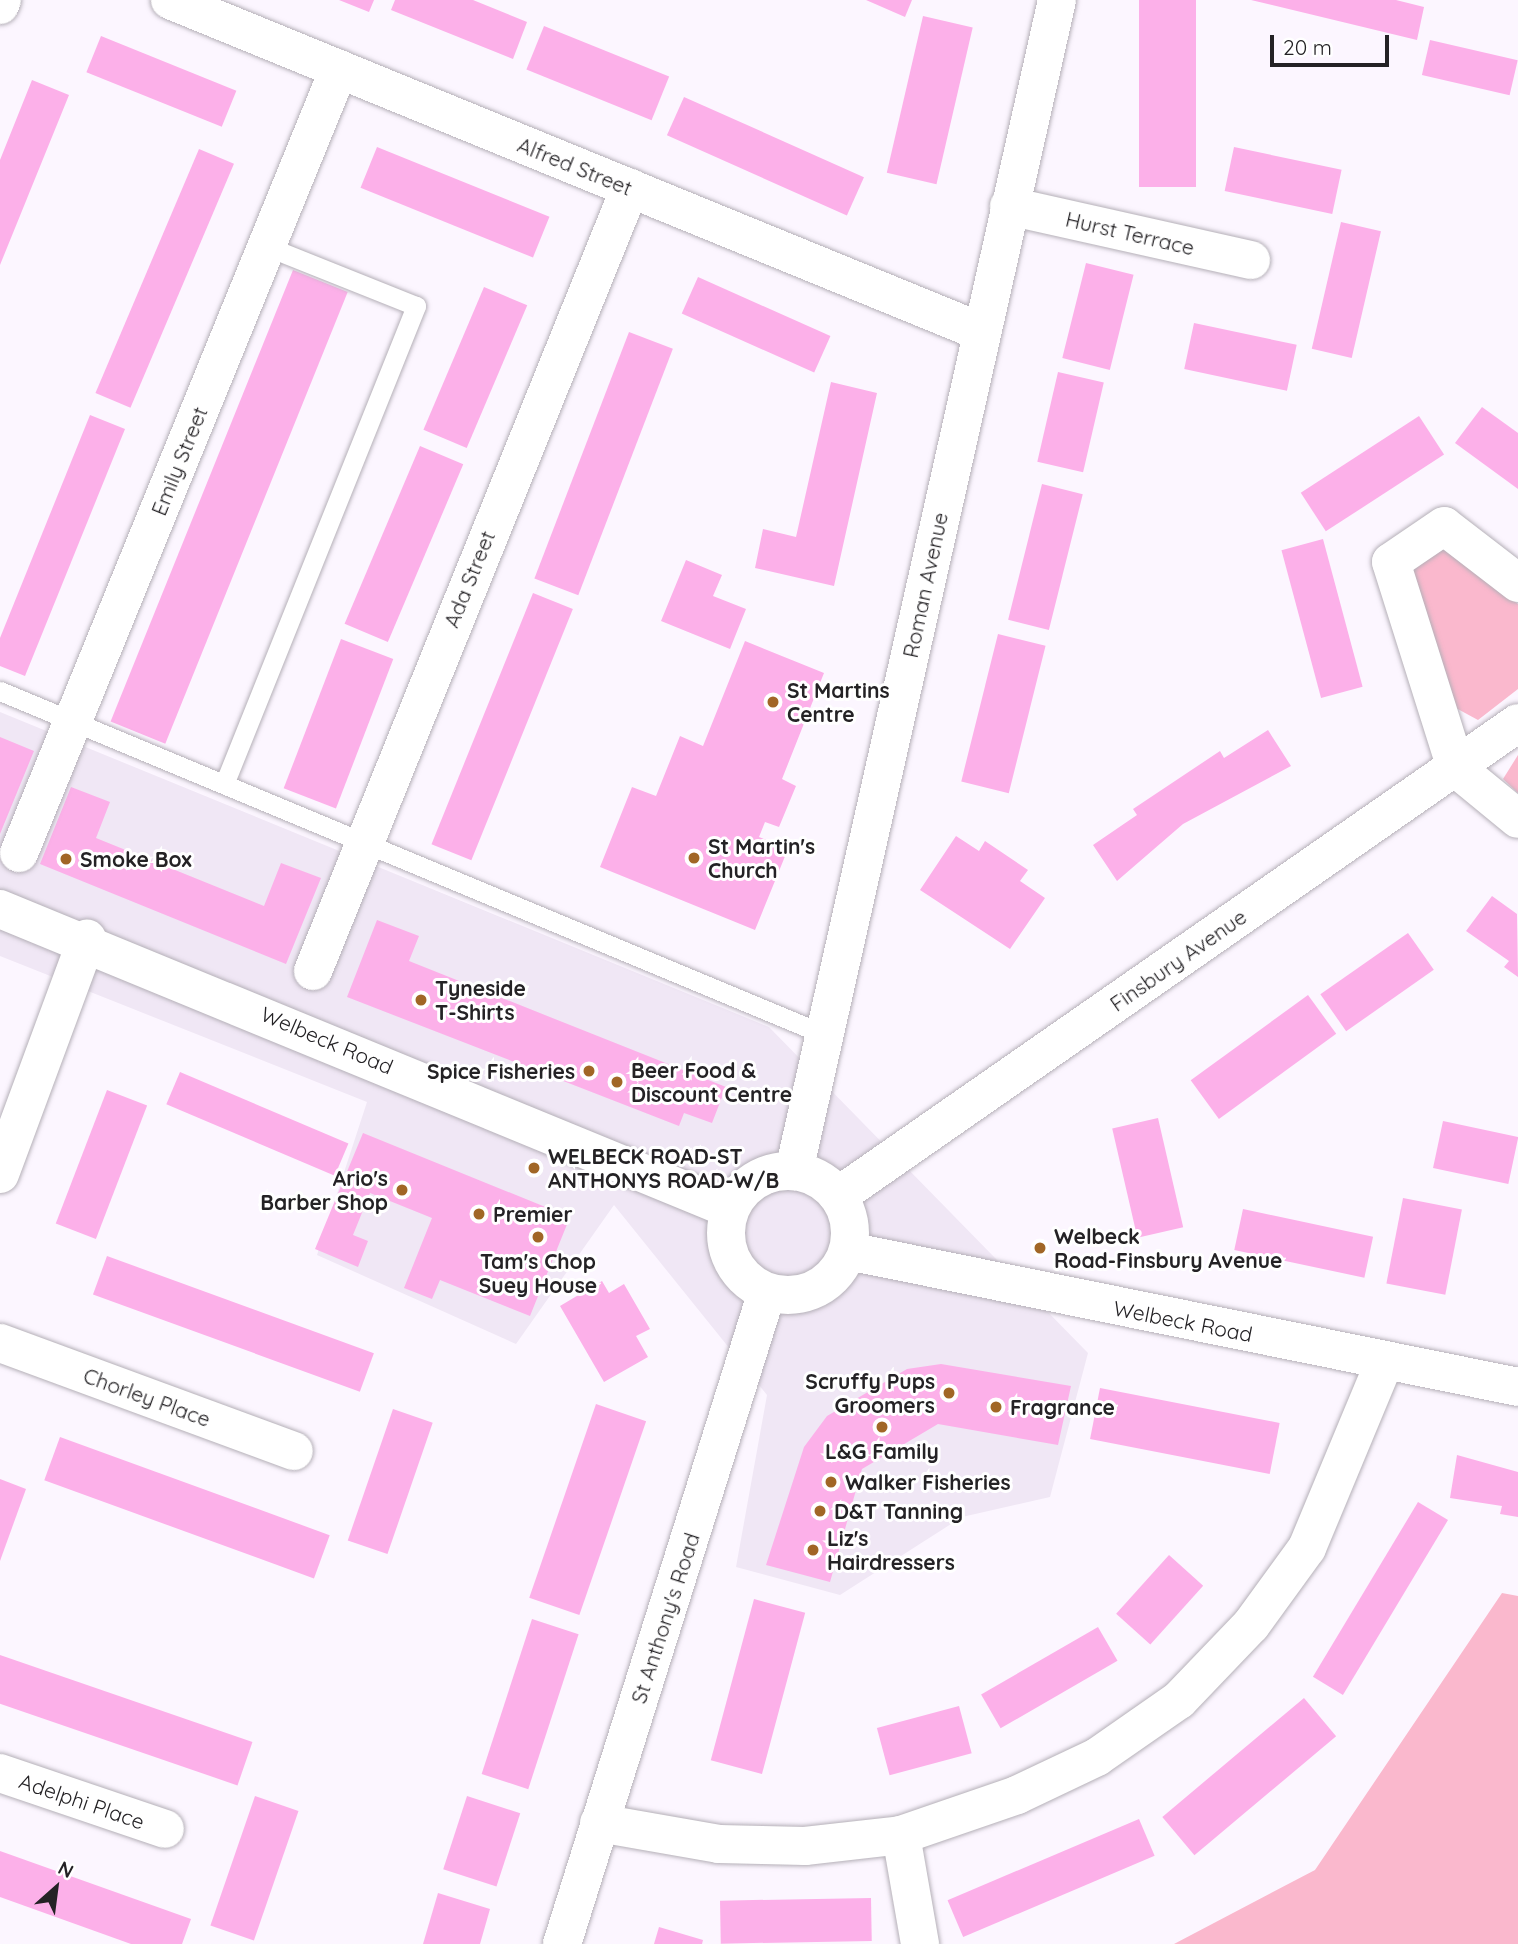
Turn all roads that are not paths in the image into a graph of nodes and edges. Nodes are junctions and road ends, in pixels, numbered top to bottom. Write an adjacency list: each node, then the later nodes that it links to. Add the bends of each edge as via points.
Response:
1 (2, 0): 4 (street)
2 (170, 0): 5 (street, Alfred Street)
3 (1057, 0): 7 (street, Roman Avenue)
4 (0, 5)
5 (338, 69): 6 (street, Alfred Street); 8 (street, Emily Street)
6 (630, 188): 10 (street, Alfred Street); 18 (street, Ada Street)
7 (1009, 206): 9 (street, Hurst Terrace); 10 (street, Roman Avenue)
8 (266, 246): 13 (street, Emily Street); 16 (lane, via 416,306)
9 (1251, 260)
10 (979, 331): 23 (street, Roman Avenue)
11 (1518, 583): 15 (street, via 1444,526 1391,562)
12 (0, 691): 13 (lane)
13 (73, 721): 16 (lane); 19 (street, Emily Street)
14 (1518, 723): 15 (street, Finsbury Avenue)
15 (1456, 768): 17 (street); 26 (street, Finsbury Avenue)
16 (225, 782): 18 (lane)
17 (1518, 820)
18 (360, 843): 22 (street, Ada Street); 23 (lane)
19 (19, 853)
20 (0, 909): 21 (street, Welbeck Road)
21 (87, 939): 25 (street); 27 (street, Welbeck Road)
22 (313, 971)
23 (828, 1036): 24 (street, Roman Avenue)
24 (794, 1171): 26 (street, via 811,1175); 27 (street, via 763,1176)
25 (0, 1174)
26 (838, 1196): 28 (street, via 849,1222)
27 (730, 1209): 29 (street, via 731,1258)
28 (848, 1251): 29 (street, via 825,1284 787,1296); 31 (street, Welbeck Road)
29 (766, 1292): 35 (street, St Anthony's Road)
30 (0, 1343): 33 (street, Chorley Place)
31 (1385, 1361): 32 (street, Welbeck Road); 37 (street, via 1307,1548 1251,1626 1179,1700 1097,1757 1017,1795)
32 (1518, 1387)
33 (294, 1451)
34 (0, 1773): 36 (street, Adelphi Place)
35 (599, 1823): 37 (street, via 731,1844 805,1846); 38 (street, St Anthony's Road)
36 (165, 1829)
37 (901, 1835): 39 (street)
38 (562, 1944)
39 (920, 1944)

